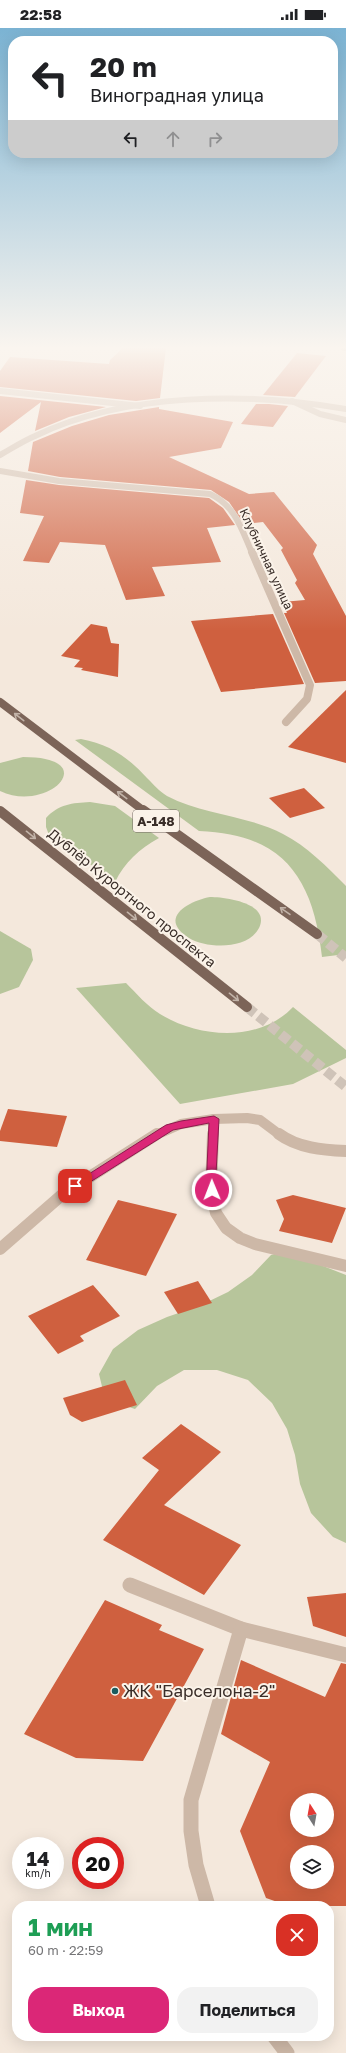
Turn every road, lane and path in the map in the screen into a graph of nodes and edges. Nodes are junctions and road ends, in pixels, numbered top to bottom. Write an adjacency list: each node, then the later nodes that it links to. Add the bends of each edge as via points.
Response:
1 (25, 442): 2 (street)
2 (0, 455)
3 (0, 471): 5 (street, Клубничная улица, via 59,481 210,494 226,502 237,518 310,685 307,699)
4 (0, 702): 7 (main road, А-148, one-way to 4, via 177,836)
5 (286, 722)
6 (0, 811): 8 (main road, Дублёр Курортного проспекта, one-way to 8)
7 (317, 934)
8 (247, 1007)
9 (214, 1119): 10 (street, via 260,1120 283,1137 303,1146); 11 (street, via 181,1124 157,1134 63,1194); 12 (street, via 212,1190 216,1213 226,1228 240,1238 256,1244)
10 (346, 1151)
11 (0, 1249)
12 (346, 1266)
13 (130, 1585): 14 (street)
14 (241, 1629): 15 (street); 16 (street, via 191,1800 196,1865)
15 (346, 1655)
16 (207, 1901)
17 (278, 2041): 18 (street)
18 (287, 2053)

